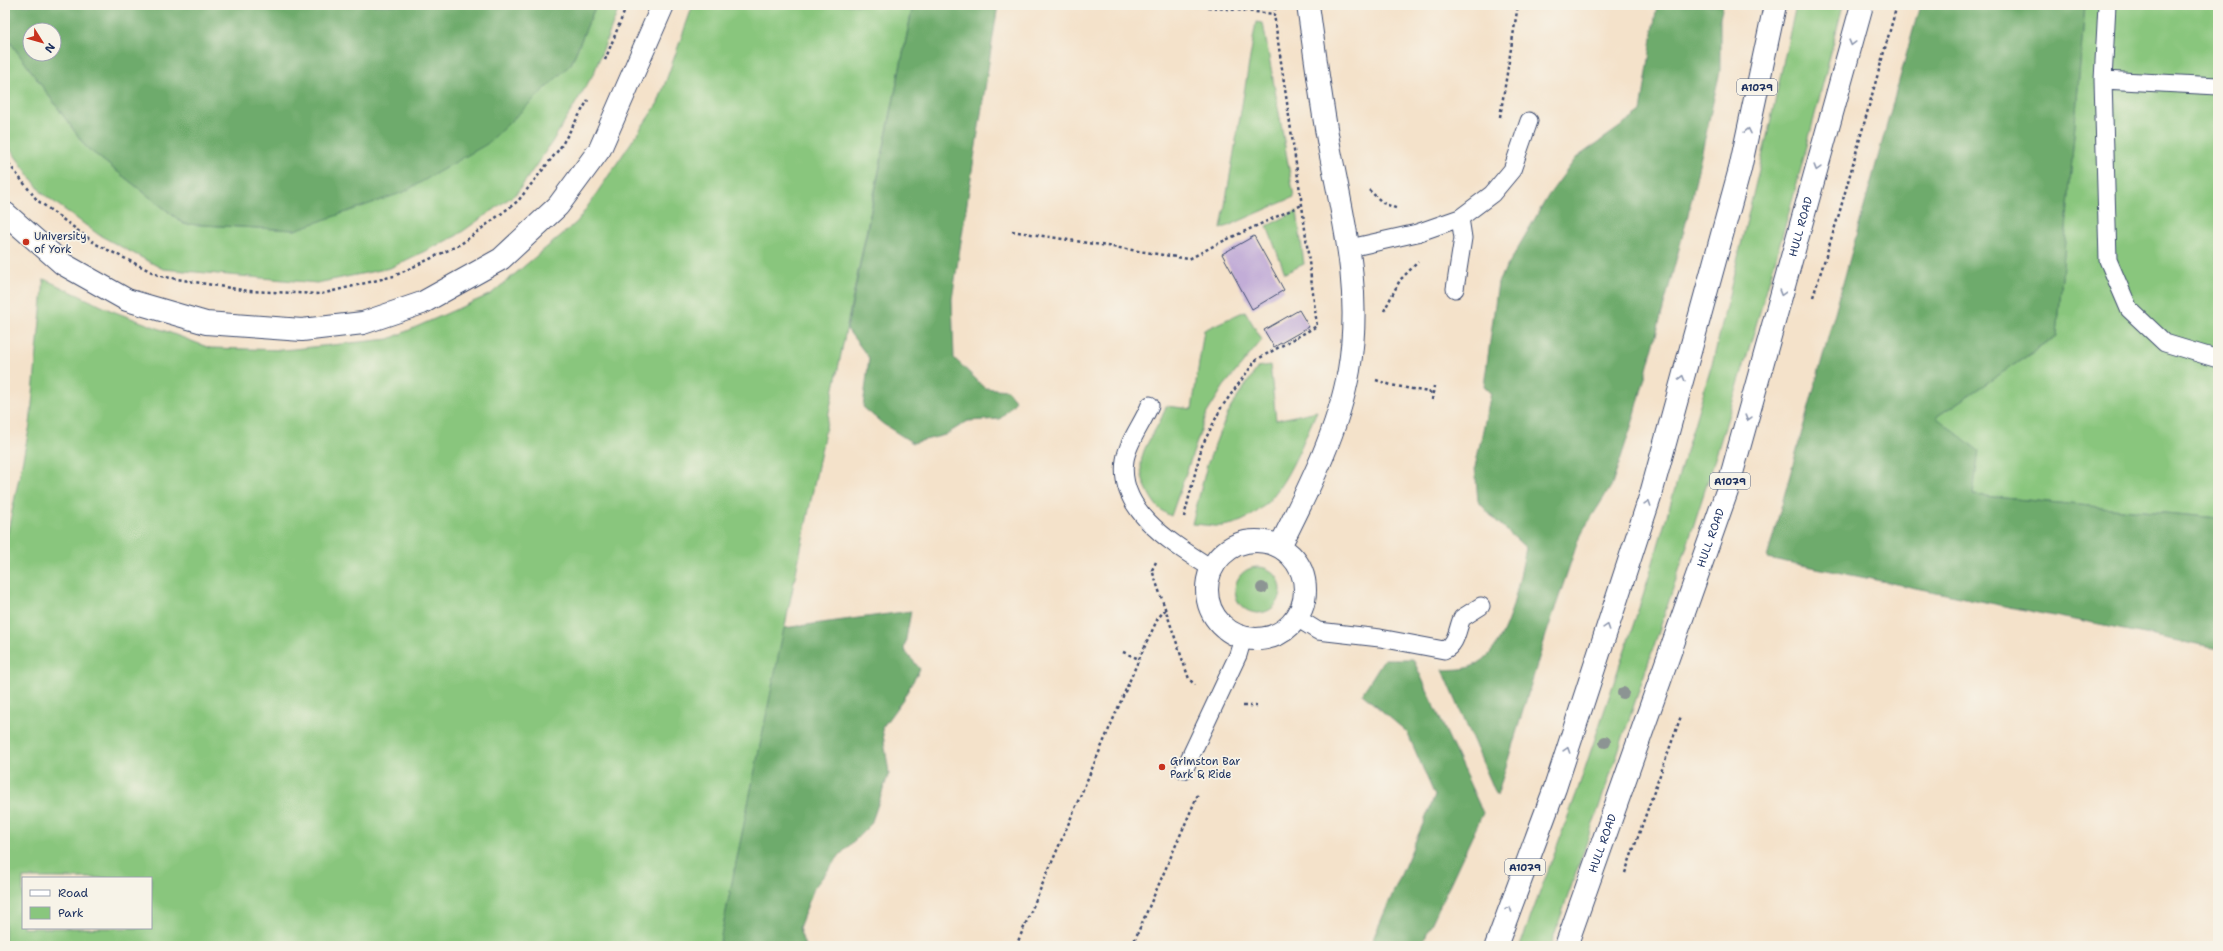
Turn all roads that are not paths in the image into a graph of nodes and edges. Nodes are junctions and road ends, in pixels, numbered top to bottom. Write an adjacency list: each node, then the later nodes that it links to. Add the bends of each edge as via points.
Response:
1 (663, 5): 9 (main road, via 600,149 558,206 501,259 422,303 364,323 302,330 206,324 126,300 63,264)
2 (1308, 5): 11 (main road, via 1330,150)
3 (1775, 5): 21 (main road, A1079, one-way to 3, via 1555,788 1651,494 1740,169)
4 (1862, 5): 22 (main road, HULL ROAD / A1079, one-way to 22, via 1728,491)
5 (2107, 5): 6 (lane)
6 (2103, 80): 7 (lane); 13 (lane, via 2108,260 2129,309 2165,343)
7 (2218, 86)
8 (1529, 121): 10 (lane, via 1512,170 1492,194)
9 (5, 213)
10 (1460, 218): 11 (lane, via 1417,233); 12 (lane, via 1463,238)
11 (1350, 248): 15 (main road, via 1354,327 1349,370 1335,426)
12 (1455, 289)
13 (2218, 359)
14 (1150, 405): 16 (lane, via 1142,425 1130,443 1125,461 1126,482 1133,501 1148,522 1167,540)
15 (1280, 546): 16 (main road, via 1264,541 1249,541 1233,546 1221,555); 18 (main road, via 1291,554 1300,566 1304,578 1304,599)
16 (1212, 568): 19 (main road, via 1207,585 1208,602 1213,613 1227,630)
17 (1481, 606): 18 (lane, via 1462,618 1454,641 1450,648 1444,650 1380,638 1318,631)
18 (1296, 618): 19 (main road, via 1286,629 1273,637 1258,640)
19 (1243, 638): 20 (lane, via 1238,655)
20 (1184, 770)
21 (1496, 946)
22 (1566, 946)

